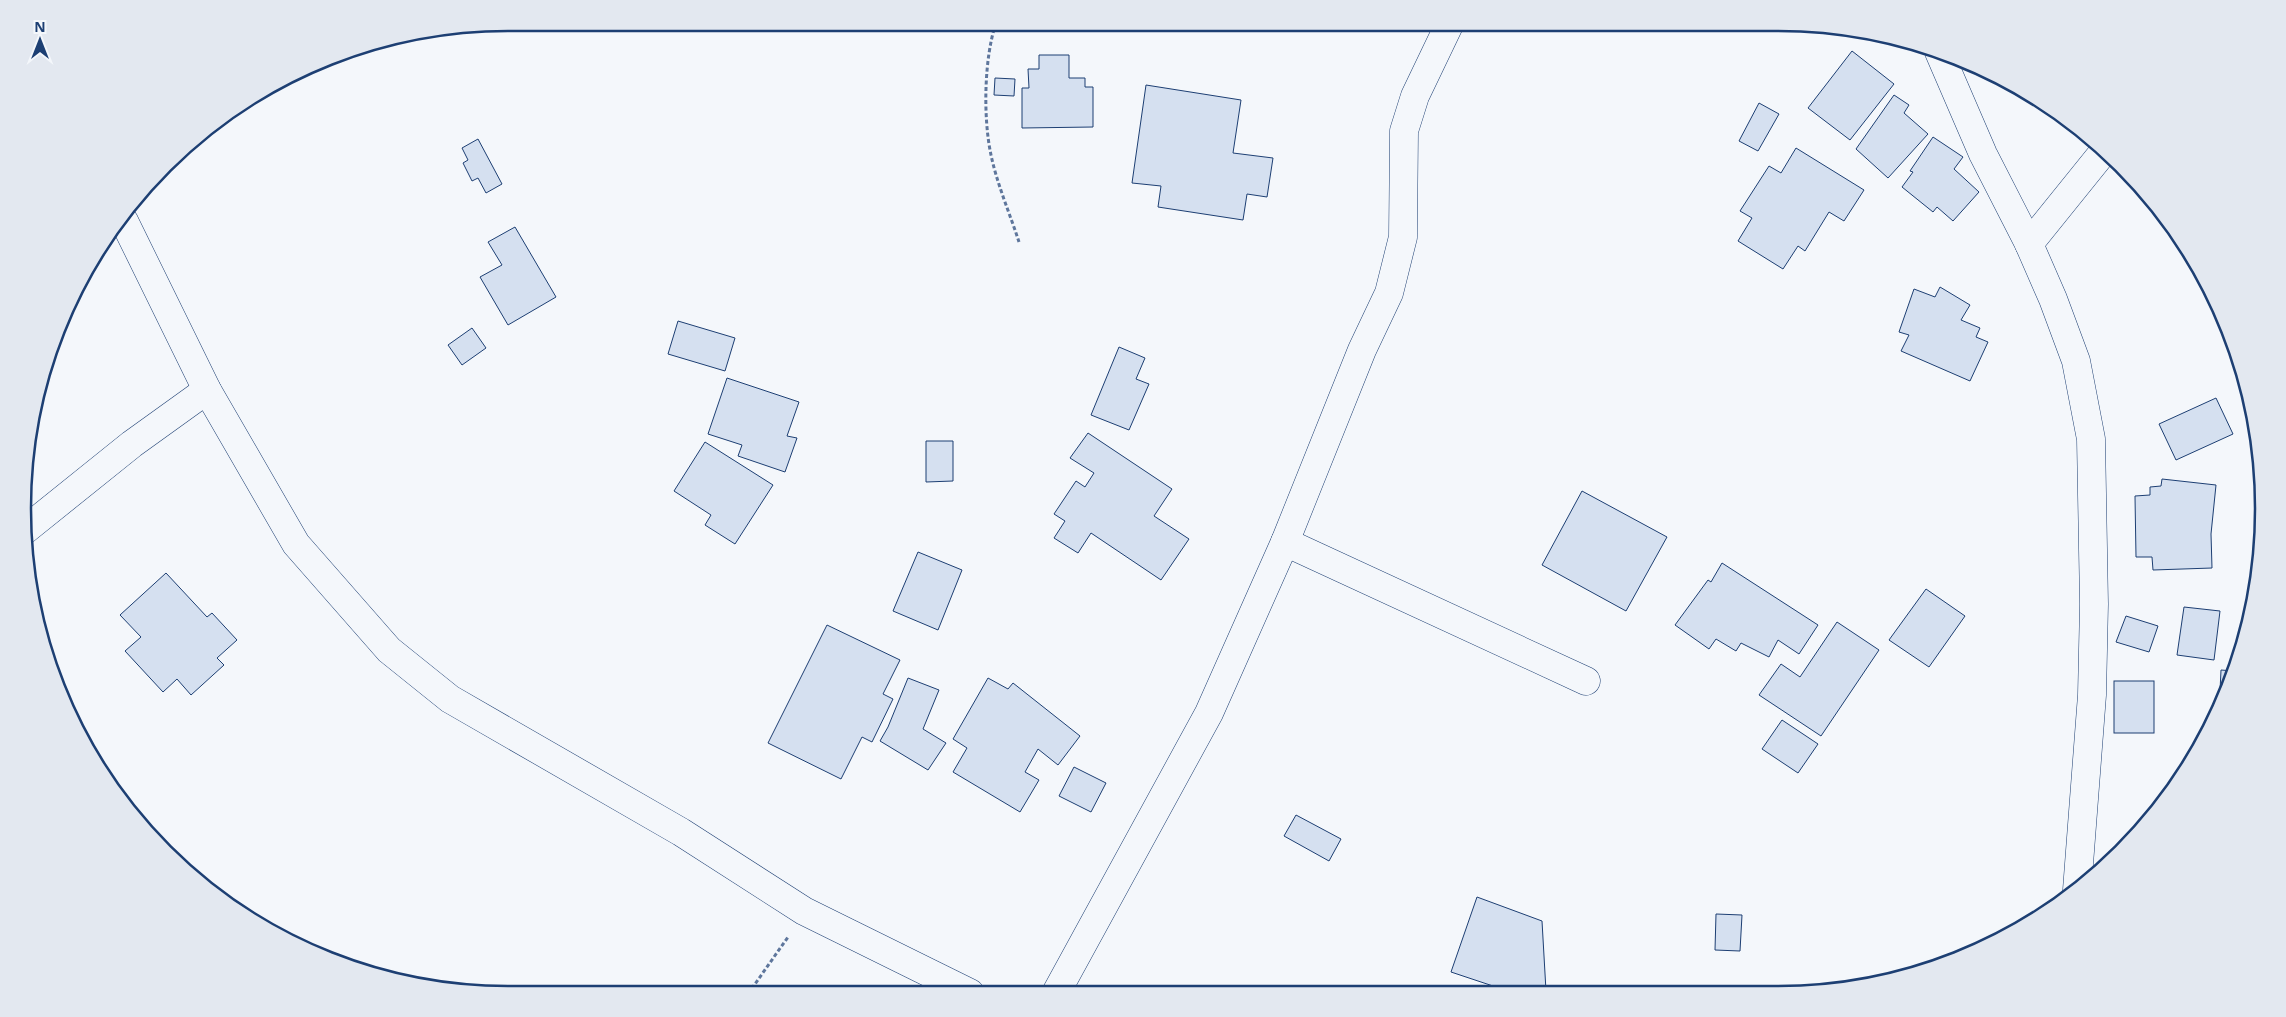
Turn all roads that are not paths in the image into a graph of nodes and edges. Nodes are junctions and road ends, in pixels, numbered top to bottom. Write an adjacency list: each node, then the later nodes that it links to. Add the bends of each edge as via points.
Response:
1 (1446, 31): 8 (street, via 1415,96 1404,131 1403,237 1389,293 1362,350)
2 (1943, 62): 5 (street, via 1983,154)
3 (2099, 157): 5 (street)
4 (126, 224): 6 (street)
5 (2029, 244): 10 (street, via 2076,361 2090,440 2094,604 2092,695)
6 (208, 390): 7 (street, via 132,444); 11 (street, via 296,544 389,650 450,699 681,832 804,911)
7 (32, 525)
8 (1285, 542): 9 (street); 12 (street, via 1208,713)
9 (1586, 681)
10 (2079, 878)
11 (956, 986)
12 (1060, 986)

